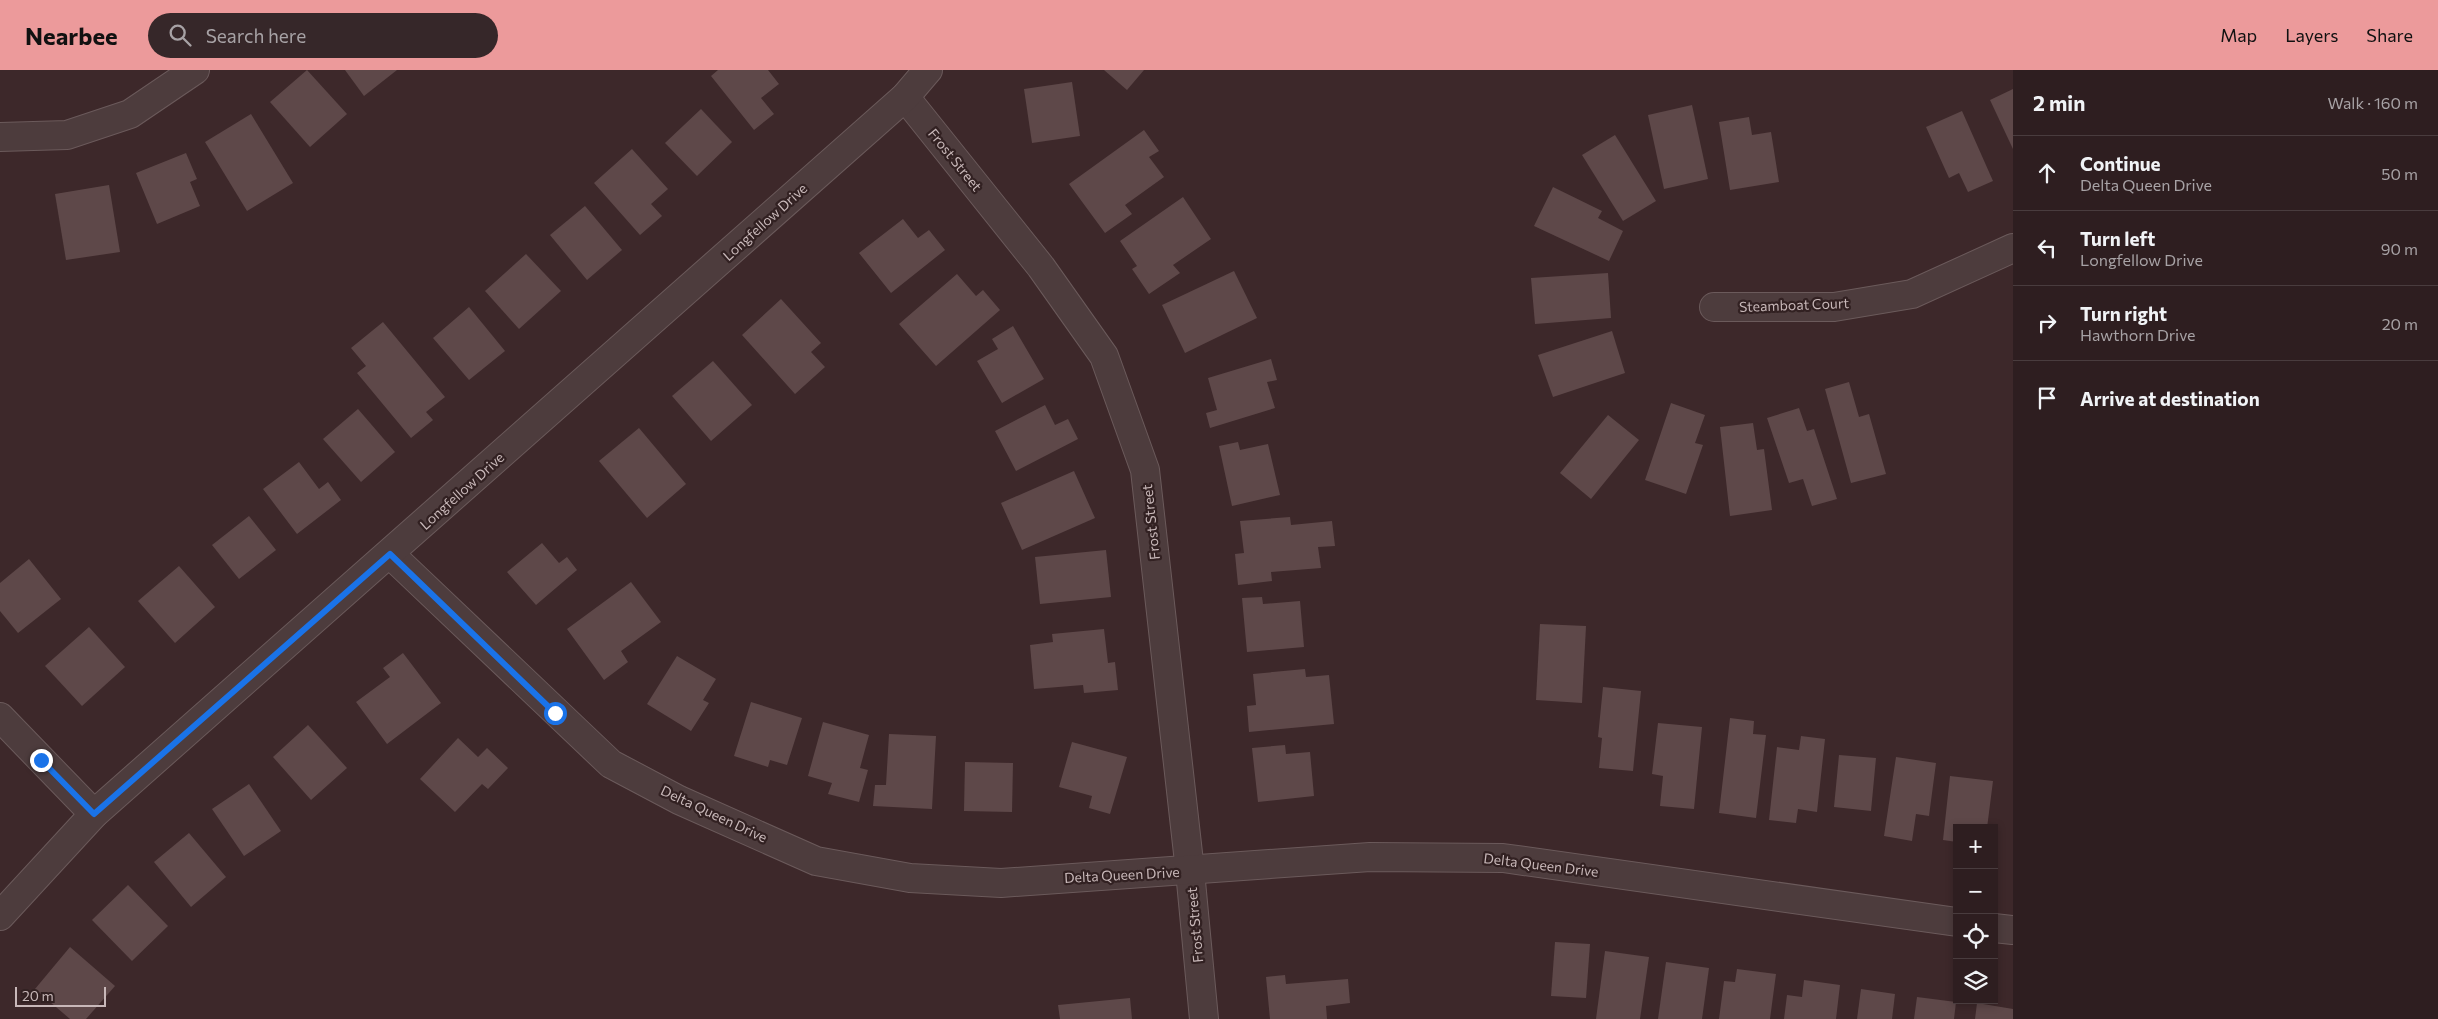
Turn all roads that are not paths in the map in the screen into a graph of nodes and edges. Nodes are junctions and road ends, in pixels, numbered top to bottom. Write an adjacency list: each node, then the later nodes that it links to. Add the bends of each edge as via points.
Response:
1 (195, 70): 4 (street, via 130,114 67,135)
2 (928, 70): 3 (street, Longfellow Drive)
3 (905, 97): 7 (street, Longfellow Drive); 10 (street, Frost Street, via 1040,267 1104,356 1145,470)
4 (0, 137)
5 (2013, 248): 6 (street, Steamboat Court, via 1912,294 1834,307)
6 (1714, 307)
7 (390, 554): 9 (street, Longfellow Drive); 10 (street, Delta Queen Drive, via 611,764 678,800 816,861 910,878 1001,883)
8 (0, 717): 9 (street)
9 (94, 814): 11 (street, Longfellow Drive)
10 (1190, 871): 12 (street, Delta Queen Drive, via 1370,857 1503,858); 15 (street, Frost Street)
11 (0, 916)
12 (1953, 921)
13 (1998, 928): 14 (street)
14 (2013, 930)
15 (1204, 1019)

